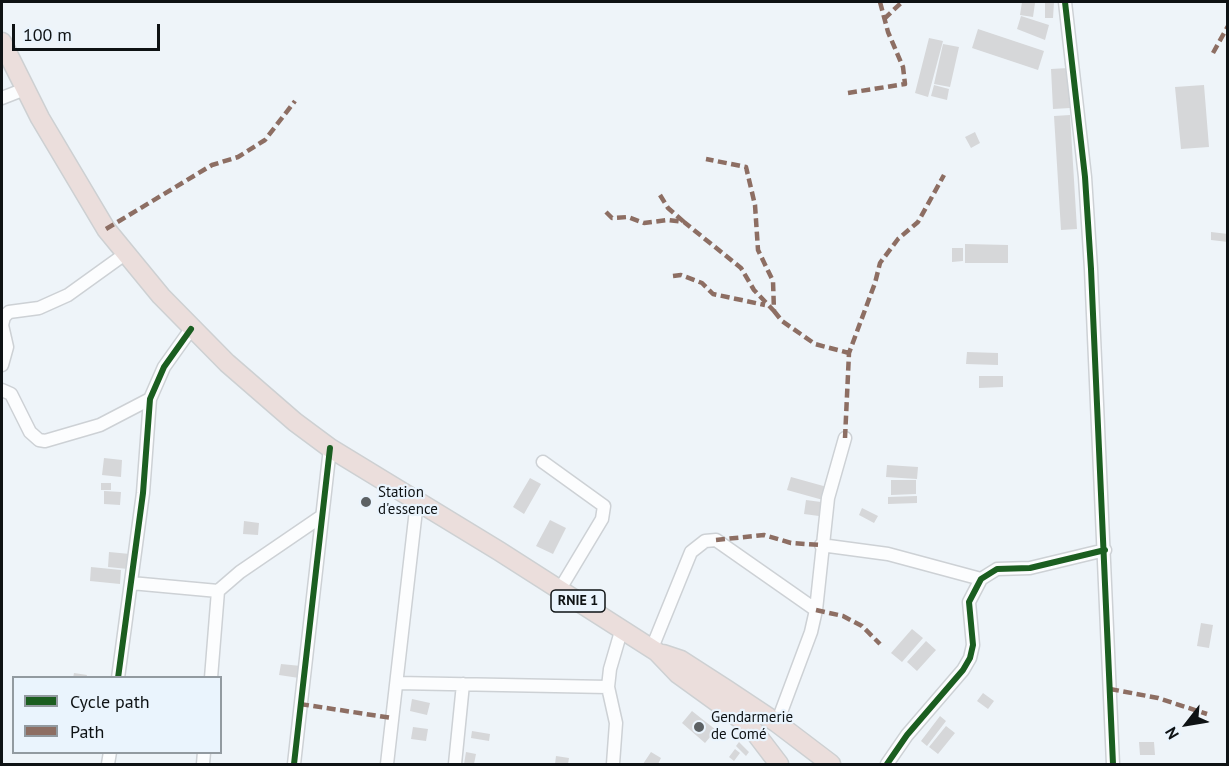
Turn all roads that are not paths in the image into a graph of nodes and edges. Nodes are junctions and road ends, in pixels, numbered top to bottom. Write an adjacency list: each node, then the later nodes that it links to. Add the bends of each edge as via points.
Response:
1 (1065, 2): 16 (street, via 1086,189)
2 (2, 42): 3 (highway, RNIE 1)
3 (25, 89): 4 (street); 5 (highway, RNIE 1, via 87,200)
4 (2, 98)
5 (125, 254): 6 (highway, RNIE 1); 7 (street, via 68,295 39,308 9,312 3,317 7,347)
6 (191, 328): 9 (street, via 164,367); 11 (highway, RNIE 1, via 256,390)
7 (2, 365)
8 (2, 390): 9 (street, via 11,394 30,432 45,441 100,425)
9 (150, 399): 18 (street)
10 (845, 438): 15 (street, via 828,498)
11 (330, 448): 13 (highway, RNIE 1); 14 (street)
12 (543, 462): 19 (street, via 604,506 602,519)
13 (417, 501): 19 (highway, RNIE 1); 26 (street)
14 (322, 516): 20 (street); 30 (street)
15 (821, 545): 17 (street, via 888,554); 21 (street)
16 (1105, 550): 17 (street, via 1030,568 997,569); 37 (street)
17 (981, 579): 36 (street, via 969,602 974,645 963,670 907,735)
18 (131, 583): 20 (street); 24 (street)
19 (560, 589): 22 (highway, RNIE 1)
20 (218, 591): 25 (street)
21 (816, 610): 23 (street, via 716,540 705,541 691,552); 29 (street)
22 (622, 628): 23 (highway, RNIE 1); 28 (street)
23 (654, 650): 29 (highway, RNIE 1, via 681,660); 34 (highway, RNIE 1, via 678,674 750,726)
24 (118, 676)
25 (211, 676)
26 (397, 683): 27 (street); 31 (street)
27 (463, 684): 28 (street); 32 (street)
28 (608, 687): 33 (street, via 616,723)
29 (777, 723): 35 (highway, RNIE 1)
30 (294, 765)
31 (387, 765)
32 (455, 765)
33 (613, 765)
34 (779, 765)
35 (831, 765)
36 (887, 765)
37 (1113, 765)

